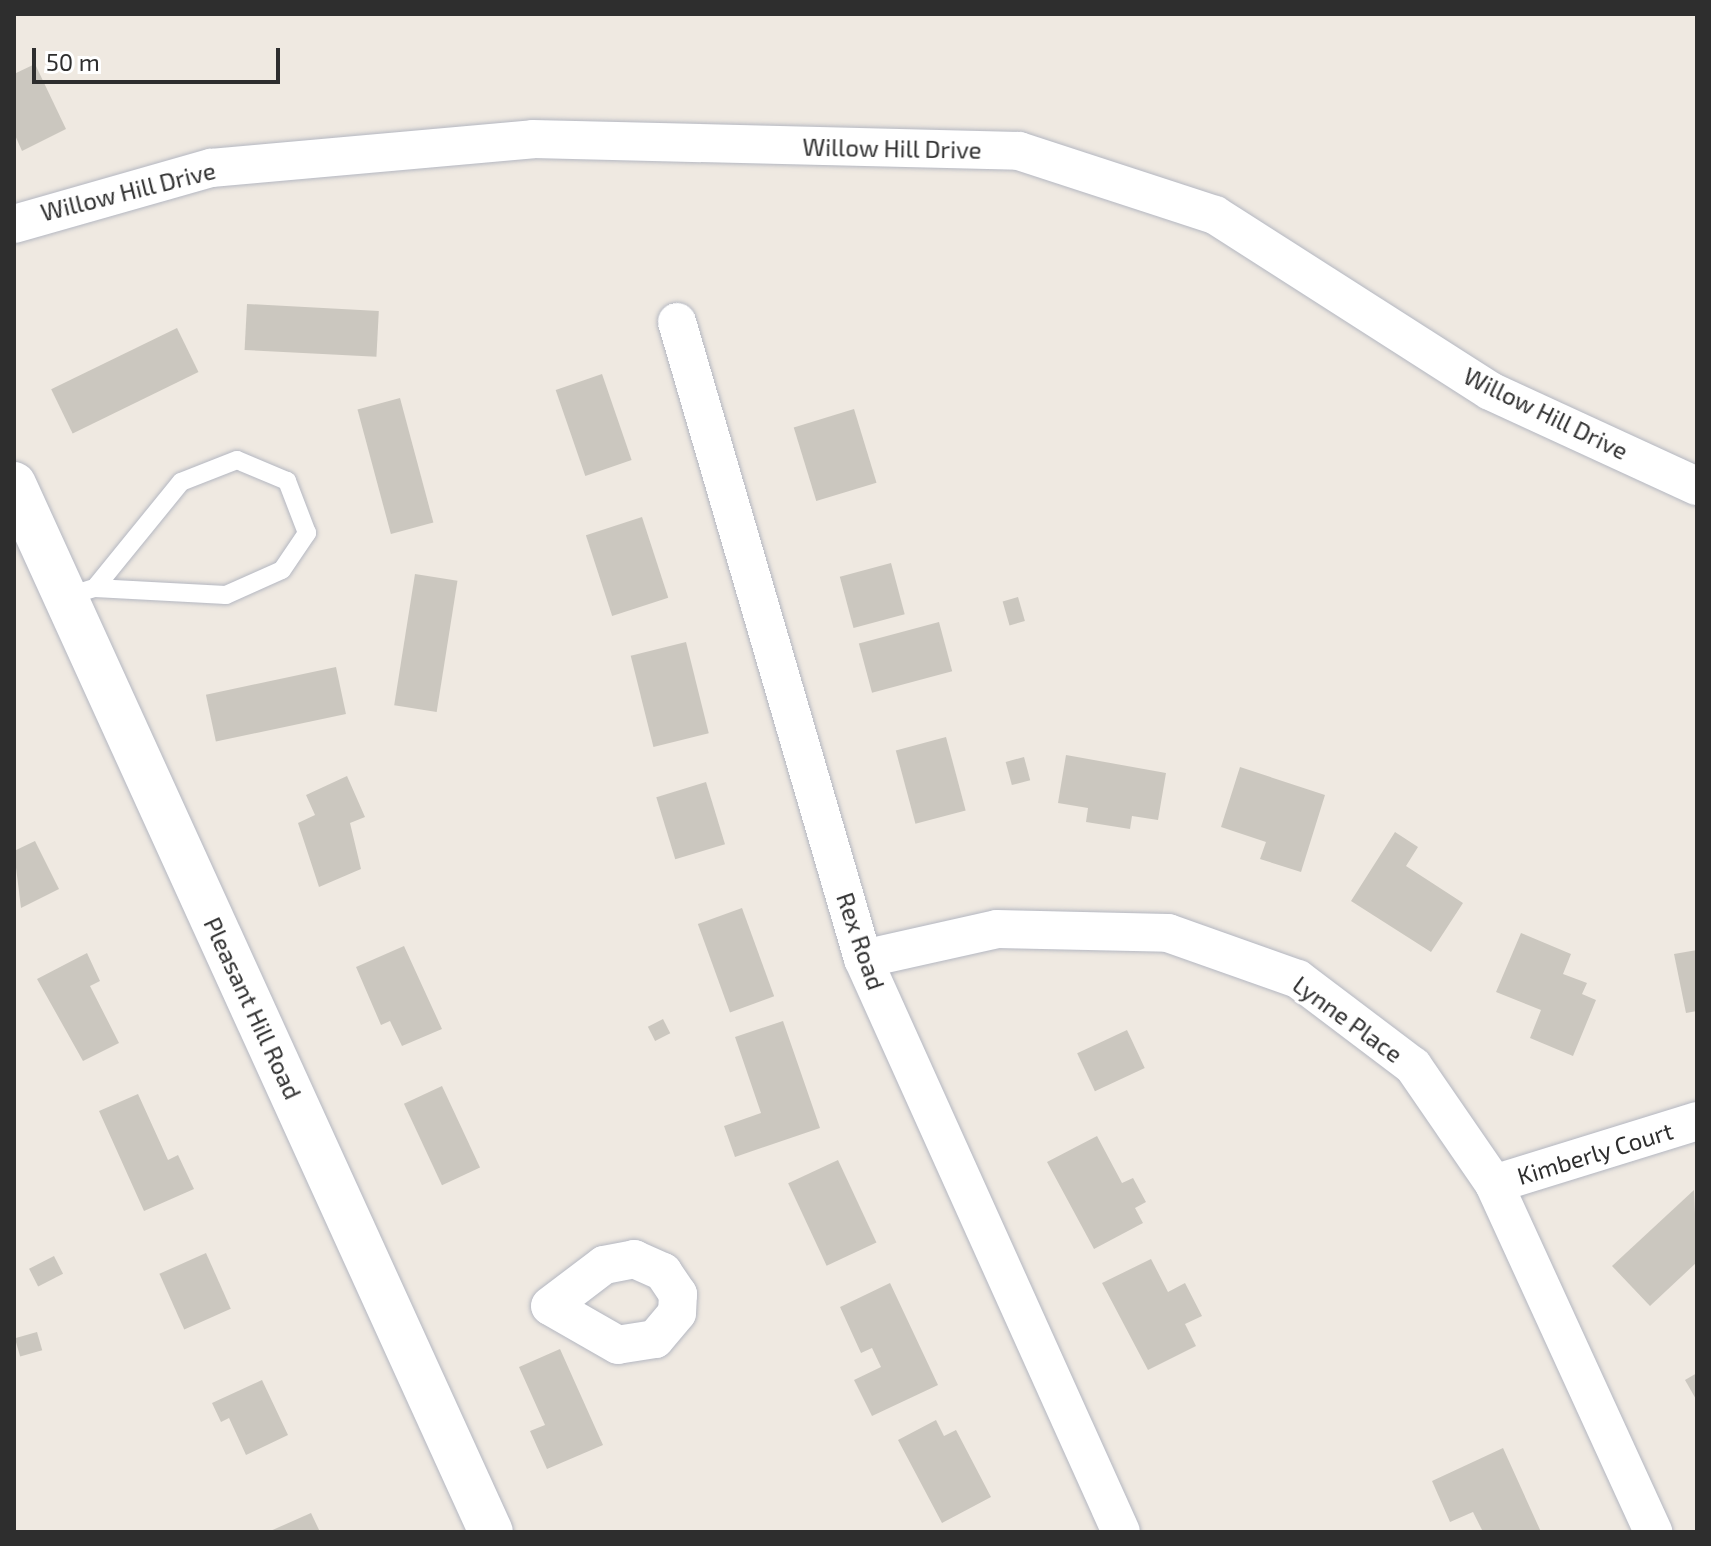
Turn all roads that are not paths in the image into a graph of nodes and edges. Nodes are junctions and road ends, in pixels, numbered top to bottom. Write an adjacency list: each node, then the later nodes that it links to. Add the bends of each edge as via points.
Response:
1 (14, 224): 4 (street, Willow Hill Drive, via 211,168 533,139 1019,151 1215,215 1490,391)
2 (677, 322): 6 (street, Rex Road)
3 (14, 484): 5 (street, Pleasant Hill Road)
4 (1697, 486)
5 (80, 592): 5 (lane, via 226,595 282,570 307,533 287,481 237,460 181,482); 9 (street, Pleasant Hill Road)
6 (863, 959): 8 (street, Lynne Place, via 997,929 1168,933 1298,979 1413,1066); 10 (street, Rex Road)
7 (1697, 1121): 8 (street, Kimberly Court)
8 (1494, 1184): 11 (street, Lynne Place)
9 (491, 1532)
10 (1121, 1532)
11 (1653, 1532)

